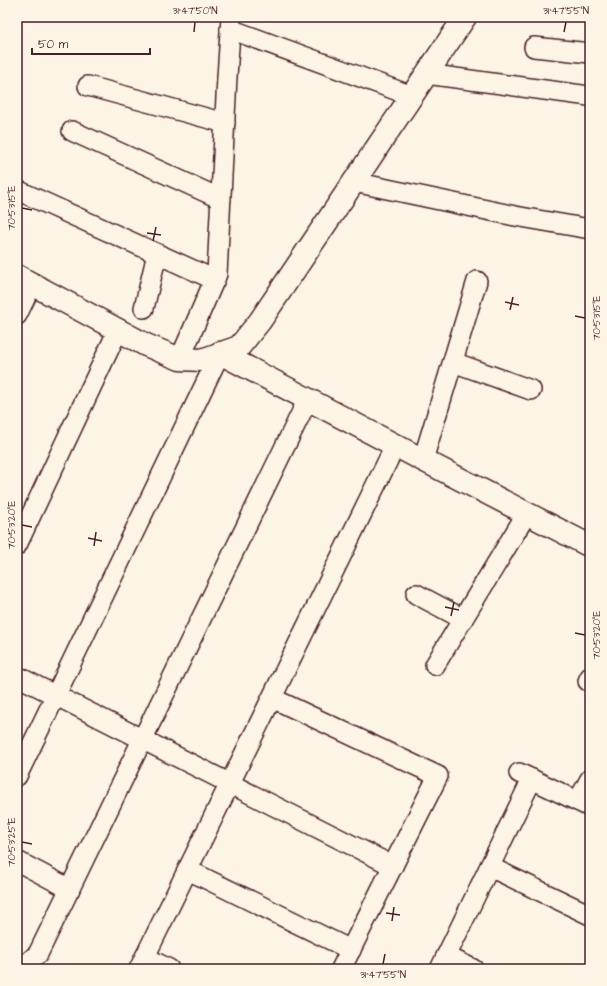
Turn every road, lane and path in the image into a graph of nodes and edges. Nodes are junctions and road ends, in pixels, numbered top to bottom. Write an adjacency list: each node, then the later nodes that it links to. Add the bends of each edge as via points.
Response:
1 (465, 17): 5 (street)
2 (230, 20): 7 (street); 9 (street)
3 (534, 47): 4 (street)
4 (590, 53)
5 (426, 74): 7 (street); 8 (street)
6 (88, 86): 9 (street)
7 (412, 96): 11 (street)
8 (590, 96)
9 (225, 123): 13 (street)
10 (72, 131): 13 (street)
11 (354, 182): 14 (street); 22 (street, via 260,321 239,347)
12 (17, 190): 15 (street)
13 (221, 199): 17 (street)
14 (590, 229)
15 (157, 254): 17 (street); 19 (street)
16 (24, 280): 20 (street); 21 (street)
17 (215, 280): 23 (street)
18 (477, 281): 24 (street)
19 (144, 308)
20 (17, 315)
21 (118, 330): 23 (street); 30 (street)
22 (220, 353): 23 (street, via 202,360); 26 (street); 36 (street)
23 (180, 359)
24 (453, 362): 25 (street); 28 (street)
25 (532, 390)
26 (308, 400): 27 (street); 38 (street)
27 (395, 446): 28 (street); 37 (street)
28 (423, 460): 29 (street)
29 (527, 513): 31 (street); 33 (street)
30 (17, 545)
31 (590, 546)
32 (416, 594): 33 (street)
33 (463, 619): 34 (street)
34 (435, 664)
35 (17, 676): 36 (street)
36 (56, 695): 38 (street); 39 (street)
37 (272, 698): 41 (street); 44 (street, via 438,776)
38 (143, 739): 41 (street); 47 (street)
39 (17, 776)
40 (590, 779): 42 (street)
41 (230, 784): 44 (street); 46 (street)
42 (584, 804): 45 (street, via 525,776)
43 (17, 861): 47 (street)
44 (393, 866): 49 (street)
45 (490, 867): 48 (street); 51 (street)
46 (188, 870): 49 (street); 50 (street)
47 (70, 889): 52 (street, via 38,954)
48 (590, 915)
49 (351, 950): 54 (street)
50 (142, 963): 53 (street)
51 (443, 963): 55 (street)
52 (20, 969)
53 (170, 969)
54 (341, 969)
55 (473, 969)

